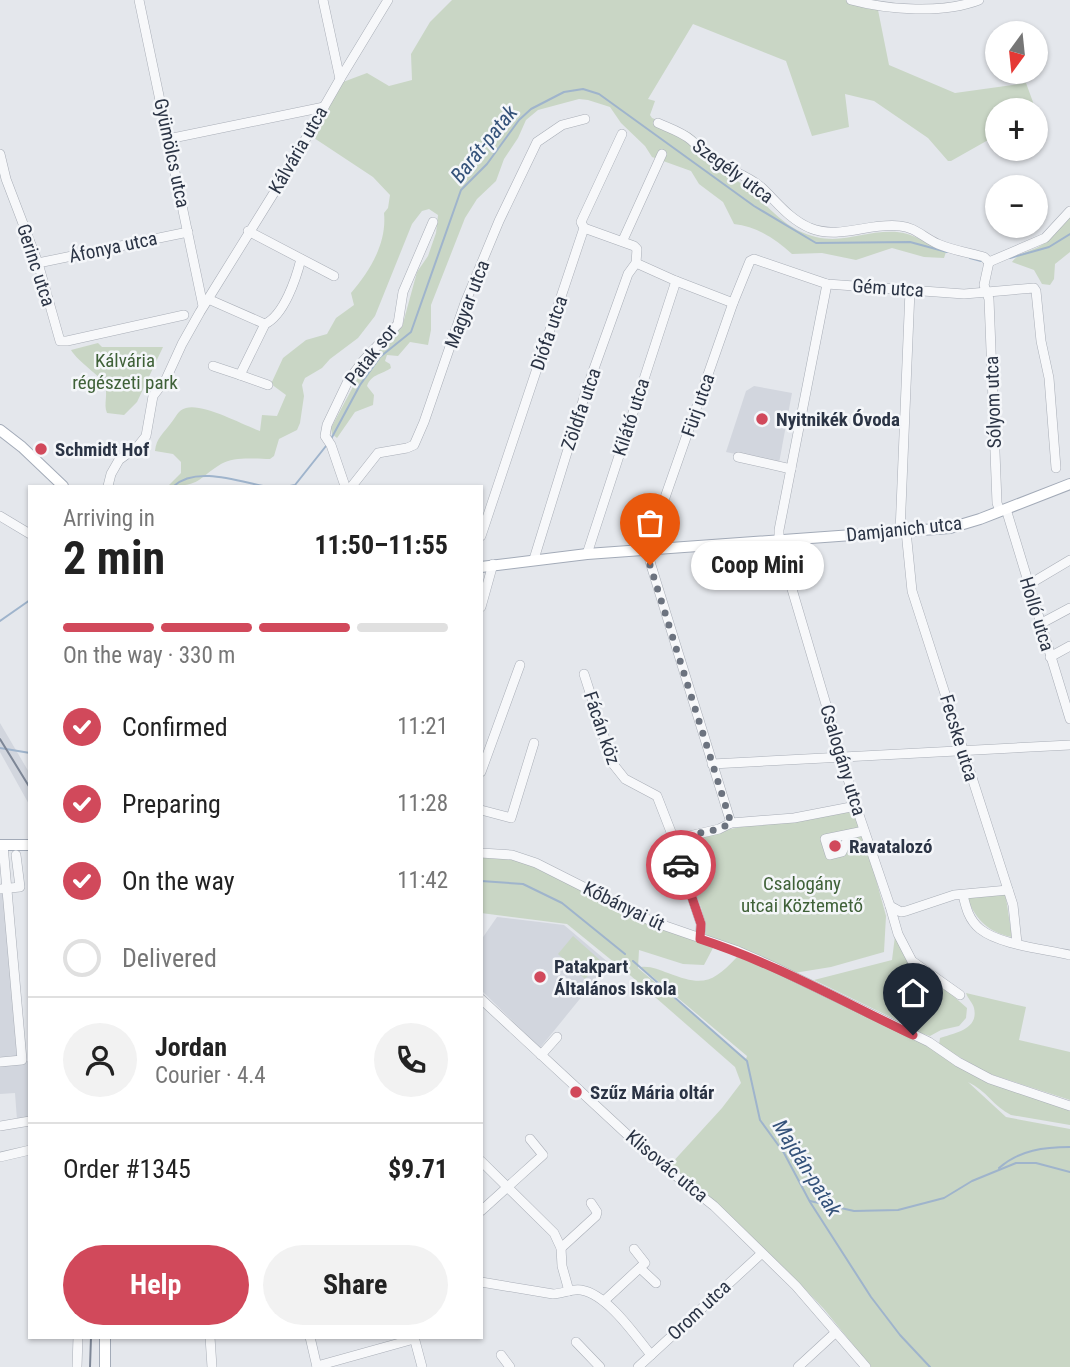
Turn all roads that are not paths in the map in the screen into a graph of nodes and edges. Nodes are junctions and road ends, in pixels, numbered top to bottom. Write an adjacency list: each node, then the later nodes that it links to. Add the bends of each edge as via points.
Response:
1 (139, 0): 12 (street, Gyümölcs utca)
2 (323, 0): 7 (street)
3 (388, 0): 7 (street, Kálvária utca)
4 (851, 0): 6 (street)
5 (979, 0): 6 (street, via 911,9)
6 (869, 3)
7 (340, 79): 8 (street, Kálvária utca)
8 (324, 107): 12 (street); 18 (street, Kálvária utca)
9 (585, 120): 46 (street, Magyar utca, via 562,125 537,142 465,303 414,445 378,453)
10 (658, 123): 23 (street, Szegély utca, via 683,134 702,153 760,186 795,221 813,229 842,232 904,226 937,244)
11 (622, 134): 17 (street, Diófa utca, via 581,222)
12 (168, 139): 19 (street, Gyümölcs utca)
13 (0, 153): 24 (street, Gerinc utca)
14 (662, 154): 20 (street)
15 (1070, 211): 23 (street, via 1045,238)
16 (433, 222): 45 (street, Patak sor, via 403,292 398,324 348,381 327,425 326,436)
17 (584, 228): 20 (street); 49 (street, Diófa utca)
18 (248, 231): 21 (street); 31 (street, Kálvária utca)
19 (188, 232): 24 (street, Áfonya utca); 31 (street, Gyümölcs utca)
20 (623, 240): 25 (street, via 637,249)
21 (301, 259): 26 (street); 34 (street, via 289,294)
22 (750, 261): 28 (street, Gém utca); 32 (street, Fürj utca)
23 (989, 262): 30 (street, Sólyom utca)
24 (38, 263): 33 (street, Gerinc utca, via 57,336 63,342)
25 (636, 263): 27 (street); 55 (street, Zöldfa utca, via 586,391)
26 (334, 276)
27 (676, 281): 32 (street); 54 (street, Kilátó utca)
28 (827, 284): 29 (street, Gém utca); 41 (street)
29 (910, 290): 30 (street, Gém utca); 50 (street, Fecske utca)
30 (986, 293): 40 (street, Gém utca, via 1036,290); 47 (street, Sólyom utca, via 997,503)
31 (206, 302): 34 (street); 44 (street, Kálvária utca, via 153,396 146,436 119,460)
32 (733, 303): 53 (street, Fürj utca)
33 (184, 314)
34 (265, 324): 36 (street)
35 (213, 366): 36 (street)
36 (240, 375): 37 (street)
37 (268, 385)
38 (0, 430): 43 (main road)
39 (738, 457): 41 (street)
40 (1056, 468)
41 (791, 469): 52 (street)
42 (1070, 484): 47 (main road, Damjanich utca)
43 (62, 485)
44 (108, 485)
45 (345, 485)
46 (353, 485)
47 (1003, 510): 50 (main road, Damjanich utca, via 950,528); 59 (street, Holló utca)
48 (0, 516): 51 (street)
49 (483, 530)
50 (903, 531): 52 (main road, Damjanich utca); 70 (street, Fecske utca, via 912,591)
51 (28, 533)
52 (779, 539): 53 (main road, Damjanich utca); 71 (street, Csalogány utca)
53 (648, 549): 54 (main road, Damjanich utca); 72 (street)
54 (587, 554): 55 (main road, Damjanich utca)
55 (534, 559): 57 (main road, Damjanich utca)
56 (1070, 561): 59 (street)
57 (493, 564): 58 (main road, Damjanich utca); 60 (street)
58 (483, 566)
59 (1028, 585): 62 (street, Holló utca)
60 (483, 600)
61 (1070, 608): 62 (street)
62 (1040, 624): 64 (street, Holló utca)
63 (1070, 646): 64 (street)
64 (1050, 657): 67 (street, Holló utca)
65 (520, 665): 73 (street)
66 (584, 674): 79 (street, Fácán köz, via 613,764 625,779 657,796)
67 (1070, 719)
68 (534, 743): 75 (street, via 511,818)
69 (1070, 745): 70 (street)
70 (962, 750): 71 (street); 85 (street, Fecske utca)
71 (842, 759): 72 (street); 74 (street, Csalogány utca)
72 (712, 764): 76 (street)
73 (483, 767)
74 (856, 806): 76 (street, via 794,818); 77 (street, Csalogány utca)
75 (483, 811)
76 (731, 823): 79 (street)
77 (864, 831): 78 (street); 87 (street, Csalogány utca)
78 (850, 834)
79 (676, 838): 88 (street, Fácán köz, via 701,924)
80 (2, 845): 81 (main road); 84 (street)
81 (28, 845)
82 (483, 853): 88 (street, Kőbányai út, via 529,860 651,921)
83 (16, 856): 84 (street, via 20,887)
84 (3, 889): 95 (street, via 22,1060)
85 (1008, 890): 86 (street); 89 (street, Fecske utca)
86 (963, 895): 87 (street, via 901,912); 89 (street, via 968,913 980,929)
87 (890, 906): 91 (street, Csalogány utca, via 912,961)
88 (700, 939): 96 (street, Kőbányai út, via 760,961 929,1042 990,1079)
89 (1017, 943): 90 (street)
90 (1070, 955)
91 (960, 995)
92 (483, 1001): 94 (street, Klisovác utca)
93 (557, 1037): 94 (street)
94 (541, 1055): 108 (street, Klisovác utca, via 646,1152 714,1206)
95 (0, 1062)
96 (1070, 1105)
97 (28, 1121): 98 (street)
98 (0, 1126)
99 (530, 1139): 103 (street, via 543,1155)
100 (28, 1150): 101 (street)
101 (0, 1157)
102 (483, 1163): 103 (street)
103 (507, 1188): 105 (street); 106 (street, via 539,1215)
104 (590, 1203): 106 (street, via 596,1216)
105 (483, 1209)
106 (561, 1248): 112 (street)
107 (634, 1249): 109 (street, via 645,1260)
108 (761, 1254): 114 (street, Klisovác utca, via 796,1286); 122 (street, Orom utca)
109 (640, 1268): 111 (street); 113 (street)
110 (483, 1282): 112 (street, via 553,1294)
111 (656, 1283)
112 (569, 1291): 113 (street, via 580,1289)
113 (604, 1301): 122 (street)
114 (835, 1333): 132 (street); 133 (street, Klisovác utca)
115 (78, 1339): 125 (street)
116 (105, 1339): 126 (main road)
117 (210, 1339): 127 (street)
118 (310, 1339): 124 (street)
119 (411, 1339): 124 (street)
120 (414, 1339): 128 (street)
121 (576, 1342): 130 (street)
122 (651, 1354): 131 (street, Orom utca)
123 (501, 1355): 129 (street)
124 (317, 1366)
125 (77, 1367)
126 (105, 1367)
127 (212, 1367)
128 (422, 1367)
129 (510, 1367)
130 (600, 1367)
131 (638, 1367)
132 (798, 1367)
133 (866, 1367)

